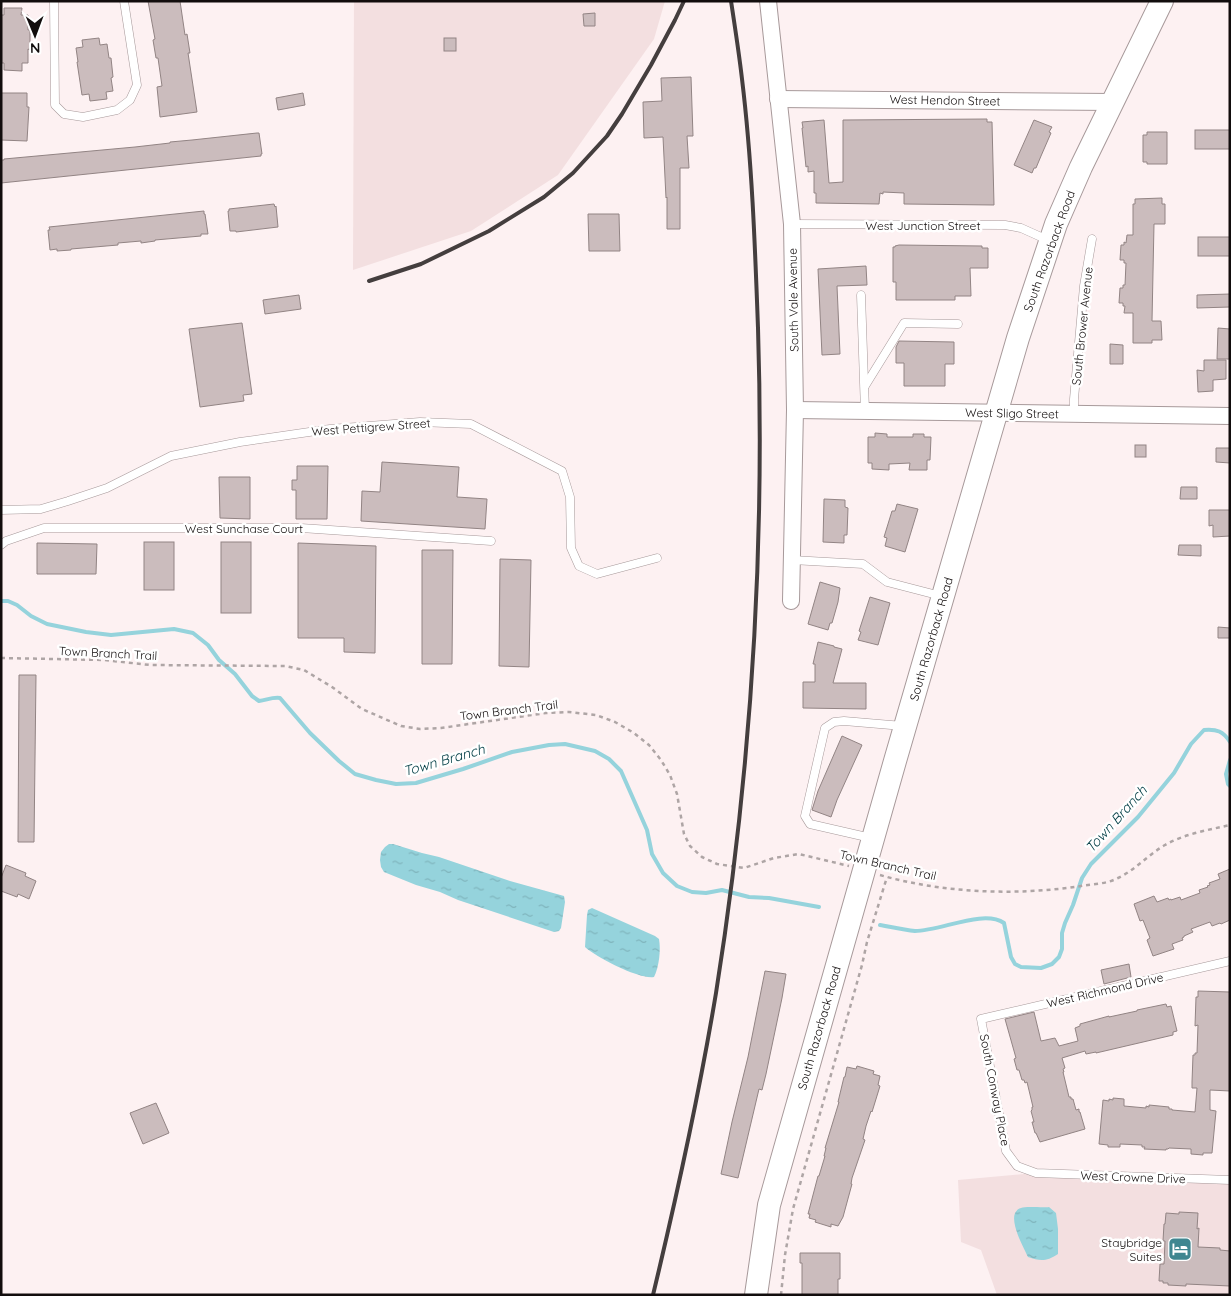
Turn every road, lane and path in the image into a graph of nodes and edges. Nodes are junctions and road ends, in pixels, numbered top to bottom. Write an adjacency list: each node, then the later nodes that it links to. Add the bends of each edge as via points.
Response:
1 (54, 1): 2 (lane, via 55,105 64,114 83,117 117,110 130,100 137,85)
2 (124, 1)
3 (768, 1): 5 (street, South Vale Avenue)
4 (1162, 1): 6 (main road, South Razorback Road)
5 (778, 99): 6 (street, West Hendon Street); 7 (street, South Vale Avenue)
6 (1113, 102): 9 (main road, South Razorback Road)
7 (792, 224): 9 (lane, West Junction Street, via 1005,226 1021,228); 13 (street, South Vale Avenue)
8 (1092, 239): 16 (lane, South Brower Avenue, via 1084,286)
9 (1050, 241): 15 (main road, South Razorback Road)
10 (861, 295): 12 (lane)
11 (958, 324): 12 (lane, via 904,323)
12 (864, 386): 14 (lane)
13 (795, 410): 14 (street, West Sligo Street); 22 (street, South Vale Avenue)
14 (865, 411): 15 (street, West Sligo Street)
15 (996, 413): 16 (street, West Sligo Street); 23 (main road, South Razorback Road)
16 (1074, 414): 17 (street, West Sligo Street)
17 (1230, 416)
18 (1, 510): 21 (lane, West Pettigrew Street, via 40,509 107,488 171,456 240,442 330,429 420,422 471,424 562,471 570,497 571,548 579,566 598,574)
19 (491, 541): 20 (lane, West Sunchase Court, via 301,528 44,528)
20 (1, 545)
21 (657, 558)
22 (792, 560): 23 (lane, via 863,564 887,582); 24 (street, South Vale Avenue)
23 (943, 597): 26 (main road, South Razorback Road)
24 (791, 601)
25 (1, 658): 29 (path, Town Branch Trail, via 286,666 304,670 362,709 401,726 420,729 569,712 596,715 634,733 661,760 677,794 684,834 690,846 702,857 717,864 744,868 799,854)
26 (905, 727): 28 (main road, South Razorback Road); 28 (lane, via 844,721 834,722 825,728 805,816 810,824)
27 (1230, 825): 30 (path, Town Branch Trail, via 1176,839 1117,879 1096,884 1029,892 992,891)
28 (874, 839): 29 (main road, South Razorback Road)
29 (865, 870): 30 (path, Town Branch Trail); 35 (main road, South Razorback Road, via 769,1205)
30 (888, 877): 36 (path, via 866,942 793,1209)
31 (1230, 961): 32 (lane, West Richmond Drive)
32 (981, 1019): 33 (lane, South Conway Place, via 1006,1151 1016,1166)
33 (1036, 1173): 34 (lane, West Crowne Drive)
34 (1230, 1180)
35 (756, 1295)
36 (780, 1295)

